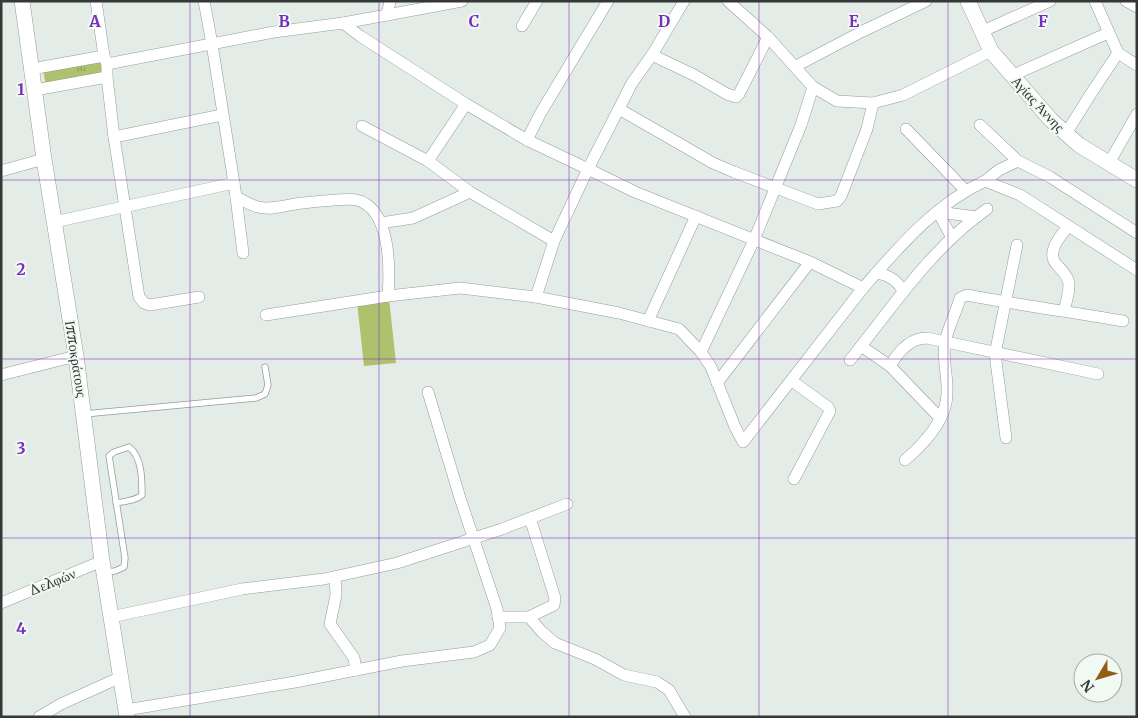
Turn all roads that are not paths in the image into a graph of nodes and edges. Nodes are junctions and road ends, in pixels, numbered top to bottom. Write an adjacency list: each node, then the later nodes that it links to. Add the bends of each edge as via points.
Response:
1 (22, 1): 30 (main road, Ιπποκράτους)
2 (204, 1): 23 (street)
3 (390, 1): 17 (street)
4 (462, 1): 17 (street)
5 (537, 1): 19 (street)
6 (608, 1): 46 (street)
7 (684, 1): 26 (street)
8 (728, 1): 22 (street)
9 (926, 1): 15 (street)
10 (968, 1): 20 (main road, Αγίας Άννης)
11 (1050, 1): 20 (street)
12 (1095, 1): 21 (street)
13 (1126, 1): 16 (street)
14 (98, 2): 27 (street)
15 (910, 4): 29 (street)
16 (1137, 7)
17 (387, 15): 18 (street)
18 (343, 23): 23 (street); 36 (street)
19 (522, 26)
20 (982, 31): 24 (main road, Αγίας Άννης)
21 (1108, 33): 25 (street); 31 (street)
22 (768, 37): 26 (street, via 736,97); 29 (street)
23 (212, 44): 27 (street); 39 (street)
24 (991, 51): 31 (main road, Αγίας Άννης); 35 (street, via 903,95)
25 (1118, 53): 28 (street); 44 (street)
26 (652, 55): 37 (street)
27 (105, 60): 30 (street); 32 (street)
28 (1137, 65)
29 (796, 66): 33 (street)
30 (32, 69): 34 (main road, Ιπποκράτους)
31 (1011, 76): 44 (main road, Αγίας Άννης)
32 (107, 77): 34 (street); 45 (street)
33 (813, 86): 35 (street, via 837,101); 56 (street)
34 (35, 90): 47 (main road, Ιπποκράτους)
35 (873, 103): 56 (street, via 861,146 837,201 818,204)
36 (466, 104): 46 (street); 48 (street)
37 (619, 109): 51 (street); 56 (street, via 714,163)
38 (1137, 114): 43 (street)
39 (222, 115): 45 (street); 55 (street)
40 (980, 125): 49 (street)
41 (362, 126): 48 (street)
42 (906, 128): 57 (street)
43 (1133, 128): 50 (street)
44 (1066, 135): 50 (main road, Αγίας Άννης)
45 (114, 137): 60 (street)
46 (527, 140): 51 (street)
47 (44, 160): 52 (street); 65 (main road, Ιπποκράτους)
48 (428, 161): 58 (street)
49 (1018, 161): 54 (street, via 998,170); 68 (street, via 1050,177)
50 (1108, 163): 53 (main road, Αγίας Άννης)
51 (588, 169): 63 (street); 71 (street)
52 (1, 172)
53 (1137, 180)
54 (985, 181): 57 (street); 67 (street, via 1020,195)
55 (234, 183): 59 (street); 60 (street)
56 (776, 187): 70 (street)
57 (965, 190): 62 (street)
58 (470, 192): 66 (street, via 413,218); 71 (street)
59 (236, 197): 66 (street, via 258,207 272,208 304,202 357,200 373,210); 73 (street)
60 (125, 205): 65 (street); 80 (street, via 141,301 150,305)
61 (987, 209): 64 (street)
62 (938, 212): 64 (street); 69 (street); 76 (street, via 909,236)
63 (696, 216): 70 (street); 85 (street)
64 (977, 217): 69 (street)
65 (54, 222): 91 (main road, Ιπποκράτους)
66 (381, 223): 79 (street, via 390,263)
67 (1068, 226): 75 (street); 83 (street, via 1055,244 1052,256 1069,282)
68 (1137, 233)
69 (952, 238): 78 (street)
70 (754, 240): 74 (street); 89 (street)
71 (554, 241): 81 (street)
72 (1017, 246): 82 (street)
73 (243, 253)
74 (810, 262): 77 (street); 98 (street)
75 (1137, 270)
76 (876, 273): 77 (street); 78 (street, via 892,278)
77 (863, 288): 97 (street)
78 (903, 292): 88 (street)
79 (388, 296): 81 (street, via 460,288); 84 (street)
80 (199, 297)
81 (536, 297): 85 (street)
82 (1005, 303): 83 (street); 87 (street, via 967,295 960,298); 90 (street)
83 (1064, 311): 86 (street)
84 (266, 315)
85 (648, 321): 89 (street, via 679,329)
86 (1123, 321)
87 (945, 343): 90 (street); 93 (street, via 927,338 913,341); 101 (street, via 948,392)
88 (861, 346): 92 (street); 93 (street)
89 (701, 352): 98 (street)
90 (995, 354): 95 (street); 102 (street)
91 (76, 356): 96 (street); 100 (main road, Ιπποκράτους)
92 (850, 360)
93 (890, 366): 101 (street)
94 (265, 367): 100 (lane, via 268,385 265,394 256,398)
95 (1098, 374)
96 (1, 375)
97 (792, 381): 98 (street, via 743,442); 104 (street, via 830,411)
98 (717, 382)
99 (428, 392): 108 (street)
100 (84, 414): 109 (main road, Ιπποκράτους)
101 (940, 418): 103 (street, via 920,448)
102 (1006, 438)
103 (905, 460)
104 (794, 479)
105 (116, 503): 105 (lane, via 109,456 129,447 139,460 142,495 138,499); 109 (lane, via 124,568 115,571)
106 (567, 504): 107 (street)
107 (530, 518): 108 (street); 114 (street, via 555,598 554,605)
108 (473, 538): 110 (street, via 397,563); 113 (street)
109 (103, 566): 111 (street, Δελφών); 112 (main road, Ιπποκράτους)
110 (335, 577): 112 (street, via 242,589); 115 (street, via 336,595 330,624 354,658)
111 (1, 602)
112 (111, 617): 116 (main road, Ιπποκράτους)
113 (498, 617): 114 (street); 115 (street, via 500,628 490,645 474,652)
114 (528, 617): 119 (street, via 555,642 624,676 657,682 669,690)
115 (356, 670): 117 (street)
116 (121, 677): 117 (main road, Ιπποκράτους); 118 (street)
117 (127, 714)
118 (39, 717)
119 (686, 717)

